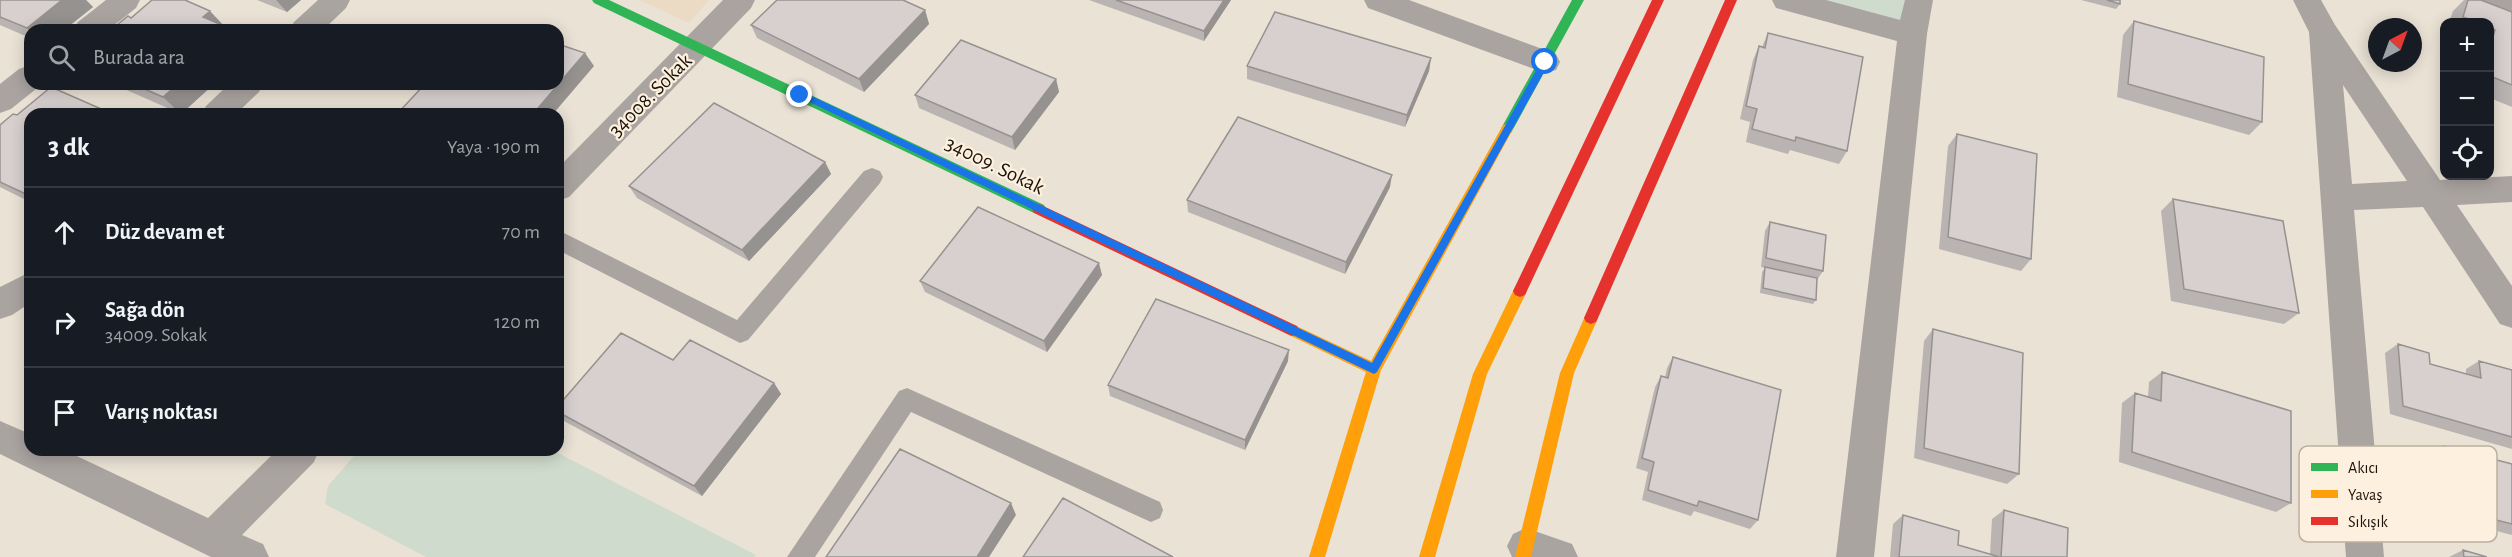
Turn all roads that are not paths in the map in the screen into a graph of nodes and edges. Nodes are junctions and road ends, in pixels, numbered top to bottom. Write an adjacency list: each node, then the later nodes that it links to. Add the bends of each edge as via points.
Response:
1 (126, 0): 14 (street)
2 (336, 0): 15 (street)
3 (598, 0): 18 (street, 34009. Sokak)
4 (741, 0): 18 (street, 34008. Sokak)
5 (1378, 0): 19 (street)
6 (1578, 0): 19 (street)
7 (1658, 0): 48 (street, via 1480,374)
8 (1731, 0): 44 (street, via 1567,373)
9 (1786, 0): 17 (street)
10 (1919, 0): 17 (street)
11 (2307, 0): 16 (street)
12 (2490, 0): 13 (street)
13 (2512, 5)
14 (96, 24)
15 (310, 24)
16 (2324, 33): 27 (street); 28 (street)
17 (1912, 34): 49 (street)
18 (698, 46): 25 (street, 34008. Sokak); 35 (street, 34009. Sokak)
19 (1545, 62): 35 (street)
20 (24, 82): 22 (street)
21 (242, 90): 23 (street)
22 (0, 101)
23 (223, 108)
24 (872, 177): 29 (lane, via 740,333)
25 (564, 182)
26 (2512, 189): 27 (street)
27 (2430, 193): 28 (street); 34 (street)
28 (2337, 198): 37 (street)
29 (564, 242)
30 (24, 275): 31 (street)
31 (0, 279)
32 (24, 290): 33 (street)
33 (0, 305)
34 (2512, 314)
35 (1374, 369): 47 (street)
36 (0, 437): 38 (street)
37 (2356, 446)
38 (24, 448)
39 (40, 456): 42 (street)
40 (295, 456): 42 (street)
41 (1151, 510): 46 (lane, via 907,399)
42 (214, 538): 45 (street)
43 (2364, 542): 50 (street)
44 (1536, 553)
45 (250, 557)
46 (800, 557)
47 (1317, 557)
48 (1427, 557)
49 (1855, 557)
50 (2365, 557)

